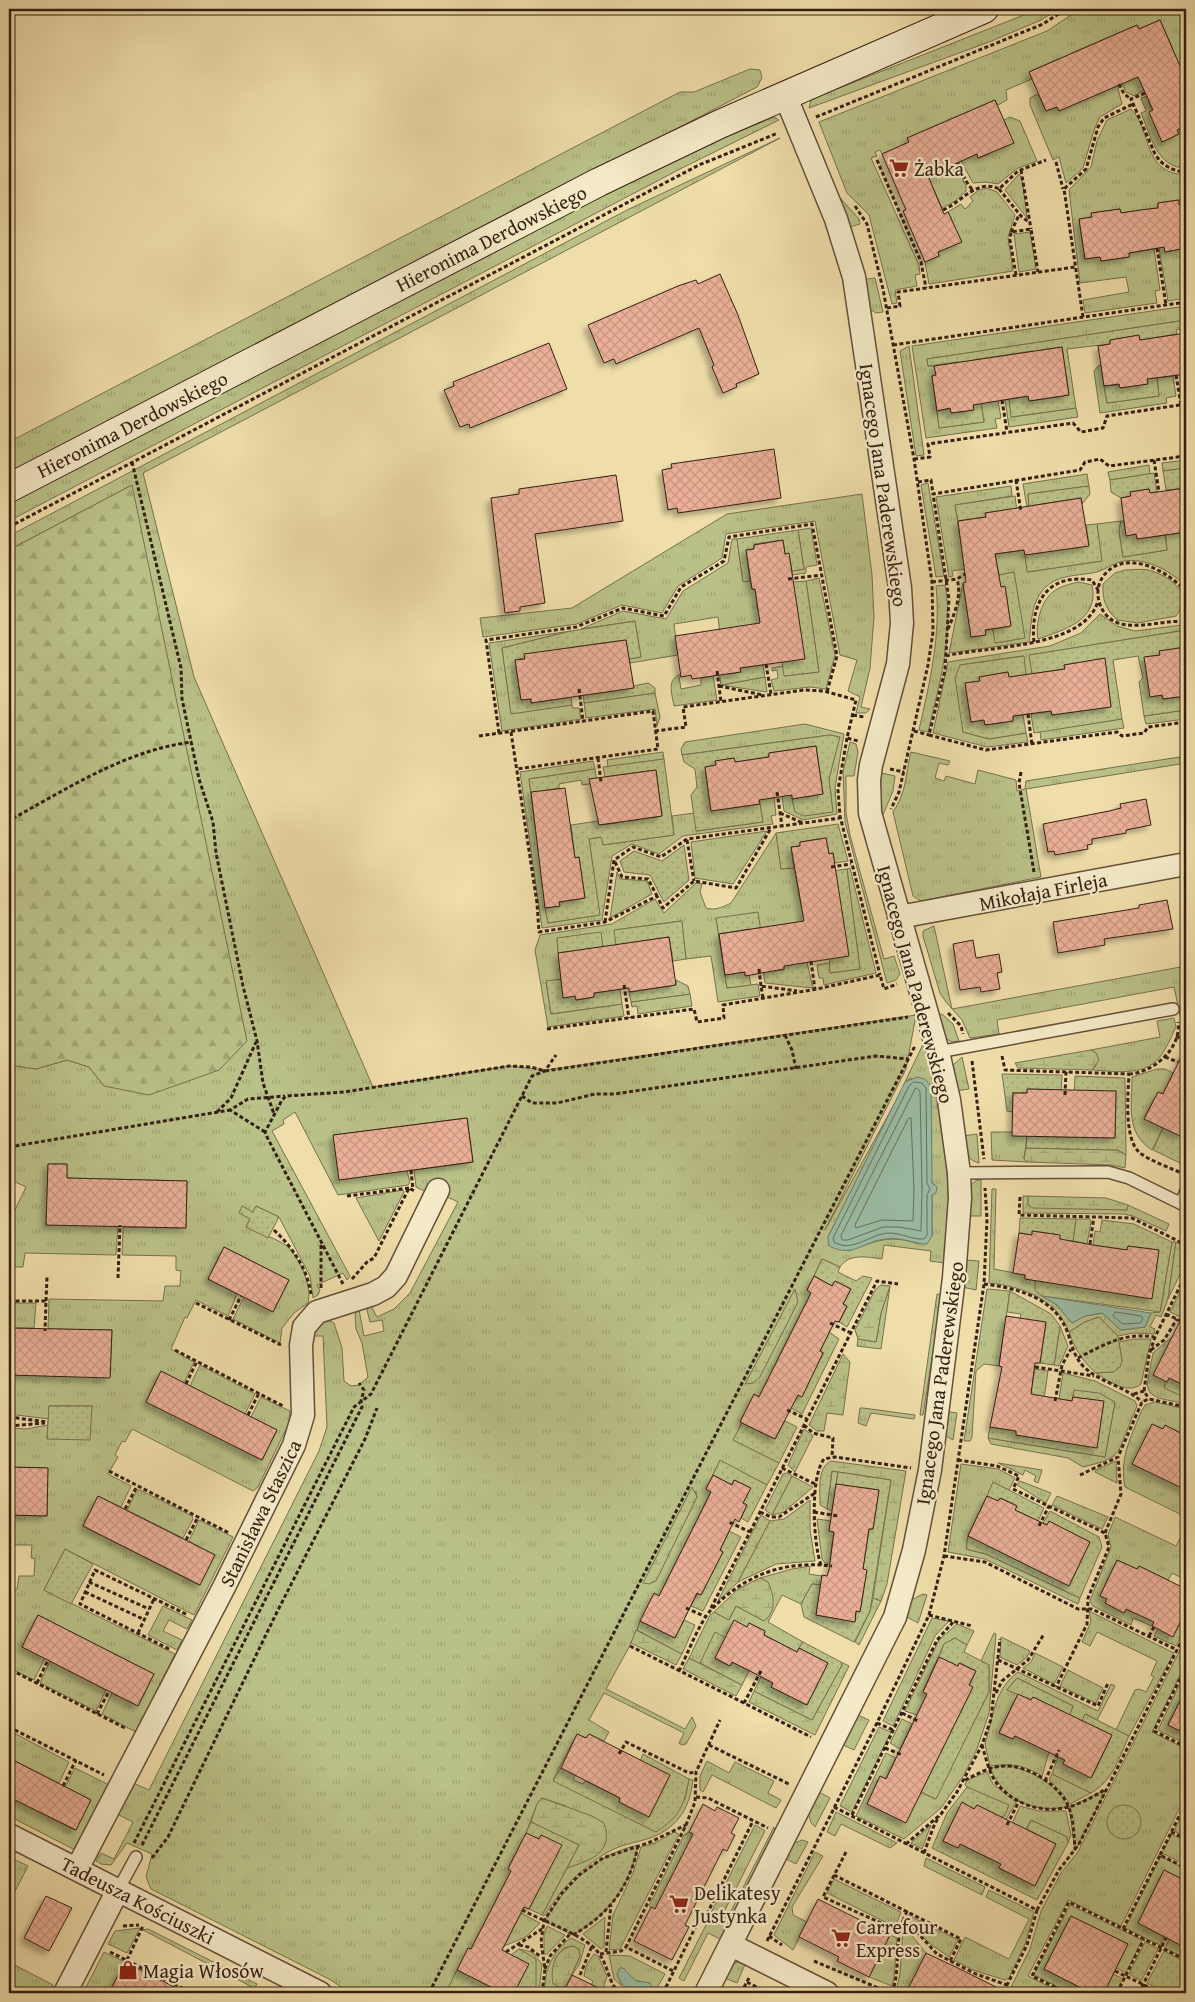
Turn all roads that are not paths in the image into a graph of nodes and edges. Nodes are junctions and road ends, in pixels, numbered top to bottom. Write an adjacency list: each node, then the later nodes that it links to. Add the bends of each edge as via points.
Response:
1 (984, 9): 2 (main road, Hieronima Derdowskiego)
2 (785, 95): 3 (main road, Hieronima Derdowskiego, via 599,182); 5 (street, Ignacego Jana Paderewskiego, via 810,123 854,277 900,588 902,624 898,664 871,765 869,795 874,830)
3 (9, 488)
4 (1186, 864): 5 (street, Mikołaja Firleja)
5 (899, 917): 7 (street, Ignacego Jana Paderewskiego, via 932,1013)
6 (1175, 1013): 7 (lane)
7 (938, 1052): 8 (street, Ignacego Jana Paderewskiego)
8 (959, 1173): 11 (lane, via 1108,1172 1129,1178); 16 (street, Ignacego Jana Paderewskiego, via 959,1232 930,1470 914,1550 895,1617)
9 (1186, 1191): 11 (lane)
10 (423, 1192): 14 (street, Stanisława Staszica, via 396,1276 373,1294 316,1307 308,1320 302,1334 303,1415 294,1445)
11 (1183, 1205)
12 (9, 1835): 14 (street, Tadeusza Kościuszki)
13 (134, 1851): 15 (lane)
14 (77, 1869): 15 (street, Tadeusza Kościuszki)
15 (118, 1890): 17 (street); 18 (street, Tadeusza Kościuszki)
16 (730, 1945): 19 (street, Ignacego Jana Paderewskiego); 20 (street)
17 (65, 1993)
18 (320, 1993)
19 (706, 1993)
20 (827, 1993)

